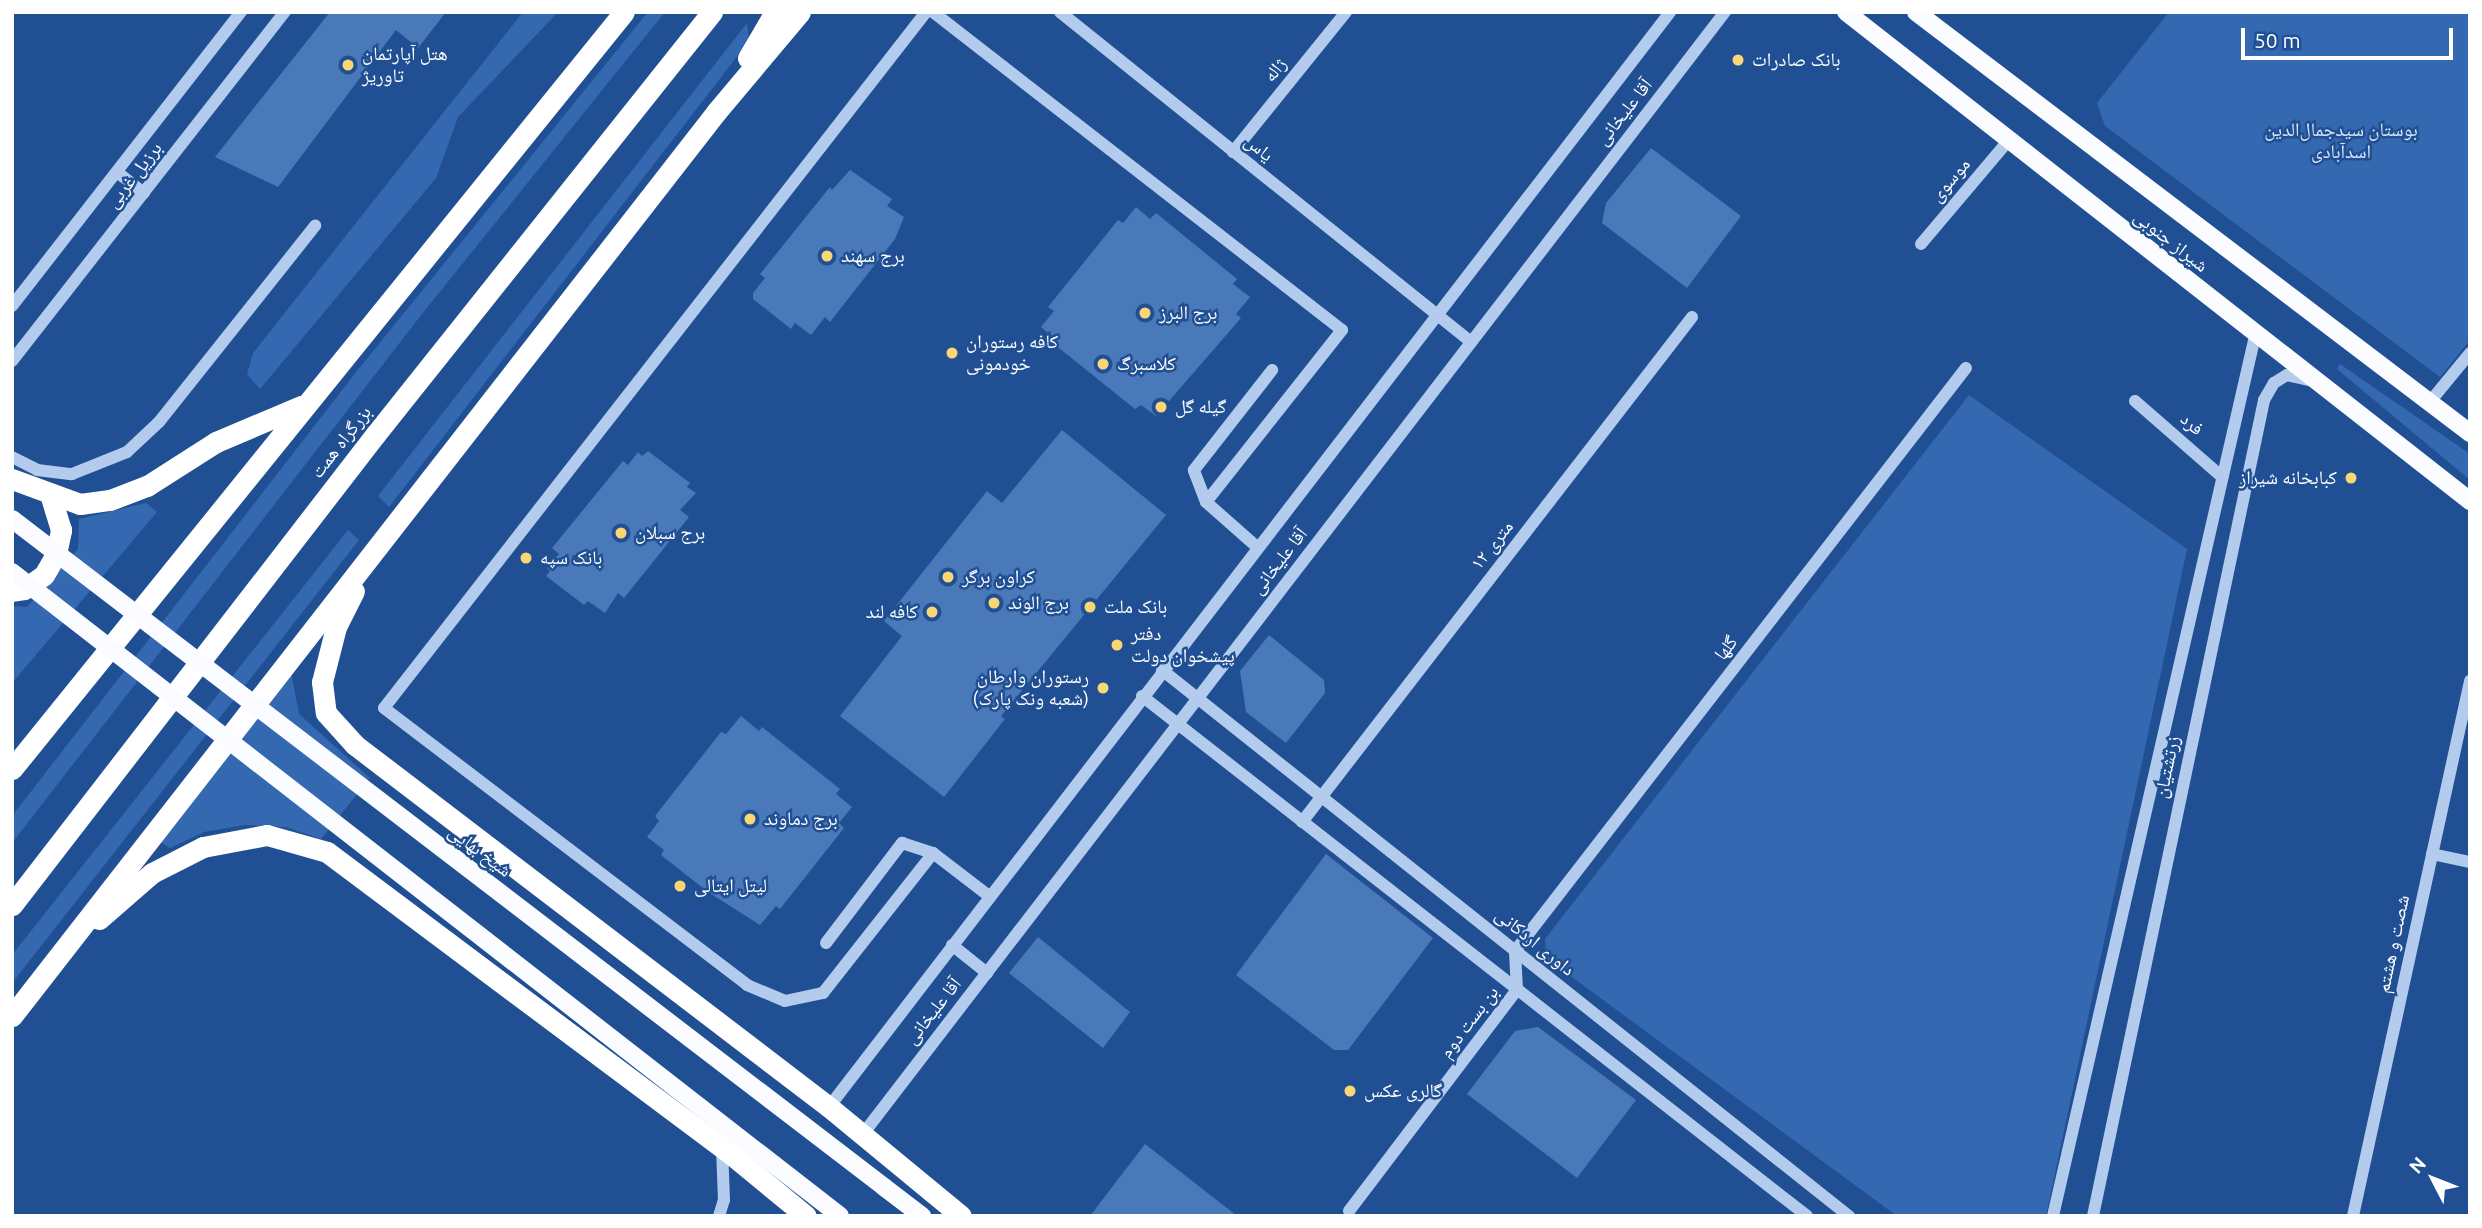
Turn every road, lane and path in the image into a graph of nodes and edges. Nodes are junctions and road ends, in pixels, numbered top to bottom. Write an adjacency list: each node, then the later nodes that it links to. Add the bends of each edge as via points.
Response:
1 (241, 12): 18 (street, برزیل غربی)
2 (285, 12): 19 (street, برزیل غربی)
3 (624, 12): 34 (highway)
4 (712, 12): 59 (highway, بزرگراه همت, via 375,435)
5 (775, 12): 15 (highway)
6 (800, 12): 15 (highway)
7 (926, 12): 55 (street, via 384,708 747,985 785,1001 823,993)
8 (933, 12): 41 (street, via 1342,330)
9 (1060, 12): 17 (street, یاس)
10 (1346, 12): 17 (street, ژاله)
11 (1670, 12): 23 (street, آقا علیخانی)
12 (1725, 12): 26 (street, آقا علیخانی)
13 (1846, 12): 16 (main road, شیراز جنوبی)
14 (1916, 12): 33 (main road, شیراز جنوبی)
15 (717, 111): 44 (highway)
16 (2009, 140): 21 (street, موسوی); 25 (main road, شیراز جنوبی)
17 (1233, 152): 23 (street, یاس)
18 (117, 172): 19 (street); 22 (street, برزیل غربی)
19 (144, 193): 28 (street, برزیل غربی)
20 (315, 226): 36 (street, via 159,422 127,452 72,474 37,470)
21 (1921, 244)
22 (12, 306)
23 (1435, 314): 26 (street, یاس); 43 (street, آقا علیخانی)
24 (1692, 317): 53 (street, ۱۲ متری)
25 (2255, 336): 31 (main road, شیراز جنوبی); 37 (street, زرتشتیان)
26 (1471, 342): 50 (street, آقا علیخانی)
27 (2470, 353): 33 (street)
28 (12, 361)
29 (1966, 368): 63 (street, گلها)
30 (1272, 370): 41 (street, via 1194,470)
31 (2324, 388): 40 (main road, شیراز جنوبی); 80 (street, زرتشتیان, via 2302,376 2287,375 2274,383 2264,400)
32 (2135, 401): 37 (street, فرد)
33 (2429, 403): 35 (main road, شیراز جنوبی)
34 (303, 405): 39 (highway, via 216,442 135,491 80,504); 52 (highway)
35 (2470, 433)
36 (12, 457)
37 (2222, 477): 79 (street, زرتشتیان)
38 (12, 479): 39 (highway)
39 (51, 497): 46 (highway, via 61,530 56,554 44,575)
40 (2470, 501)
41 (1206, 502): 43 (street)
42 (12, 519): 75 (main road, شیخ بهایی, bridge)
43 (1257, 547): 47 (street, آقا علیخانی)
44 (374, 550): 62 (highway); 67 (highway, via 336,627 322,682 326,713 355,745)
45 (12, 572): 74 (main road, bridge)
46 (12, 592)
47 (1162, 670): 49 (street, آقا علیخانی); 50 (street, داوری اردکانی)
48 (2470, 681): 56 (street, شصت و هشتم)
49 (1142, 696): 51 (street); 58 (street, آقا علیخانی)
50 (1198, 698): 51 (street, آقا علیخانی); 53 (street, داوری اردکانی)
51 (1178, 724): 54 (street); 64 (street, آقا علیخانی)
52 (12, 769)
53 (1322, 796): 54 (street, ۱۲ متری); 63 (street, داوری اردکانی)
54 (1303, 821): 65 (street)
55 (933, 853): 58 (street); 60 (street, via 902,844)
56 (2432, 854): 57 (street); 81 (street, شصت و هشتم)
57 (2470, 862)
58 (989, 896): 61 (street, آقا علیخانی)
59 (12, 905)
60 (826, 943)
61 (952, 945): 64 (street); 67 (street, آقا علیخانی)
62 (63, 950): 66 (highway); 69 (highway, via 152,873 203,847 267,835 327,852)
63 (1516, 951): 65 (street); 71 (street, داوری اردکانی)
64 (987, 973): 68 (street, آقا علیخانی)
65 (1517, 990): 70 (street, بن بست دوم); 77 (street)
66 (12, 1016)
67 (829, 1107): 68 (highway)
68 (863, 1133): 76 (highway)
69 (722, 1148): 72 (street, via 724,1200); 73 (highway)
70 (1349, 1211)
71 (1833, 1211): 78 (street, داوری اردکانی)
72 (719, 1216)
73 (806, 1216)
74 (840, 1216)
75 (922, 1216)
76 (961, 1216)
77 (1807, 1216)
78 (1849, 1216)
79 (2053, 1216)
80 (2093, 1216)
81 (2353, 1216)

